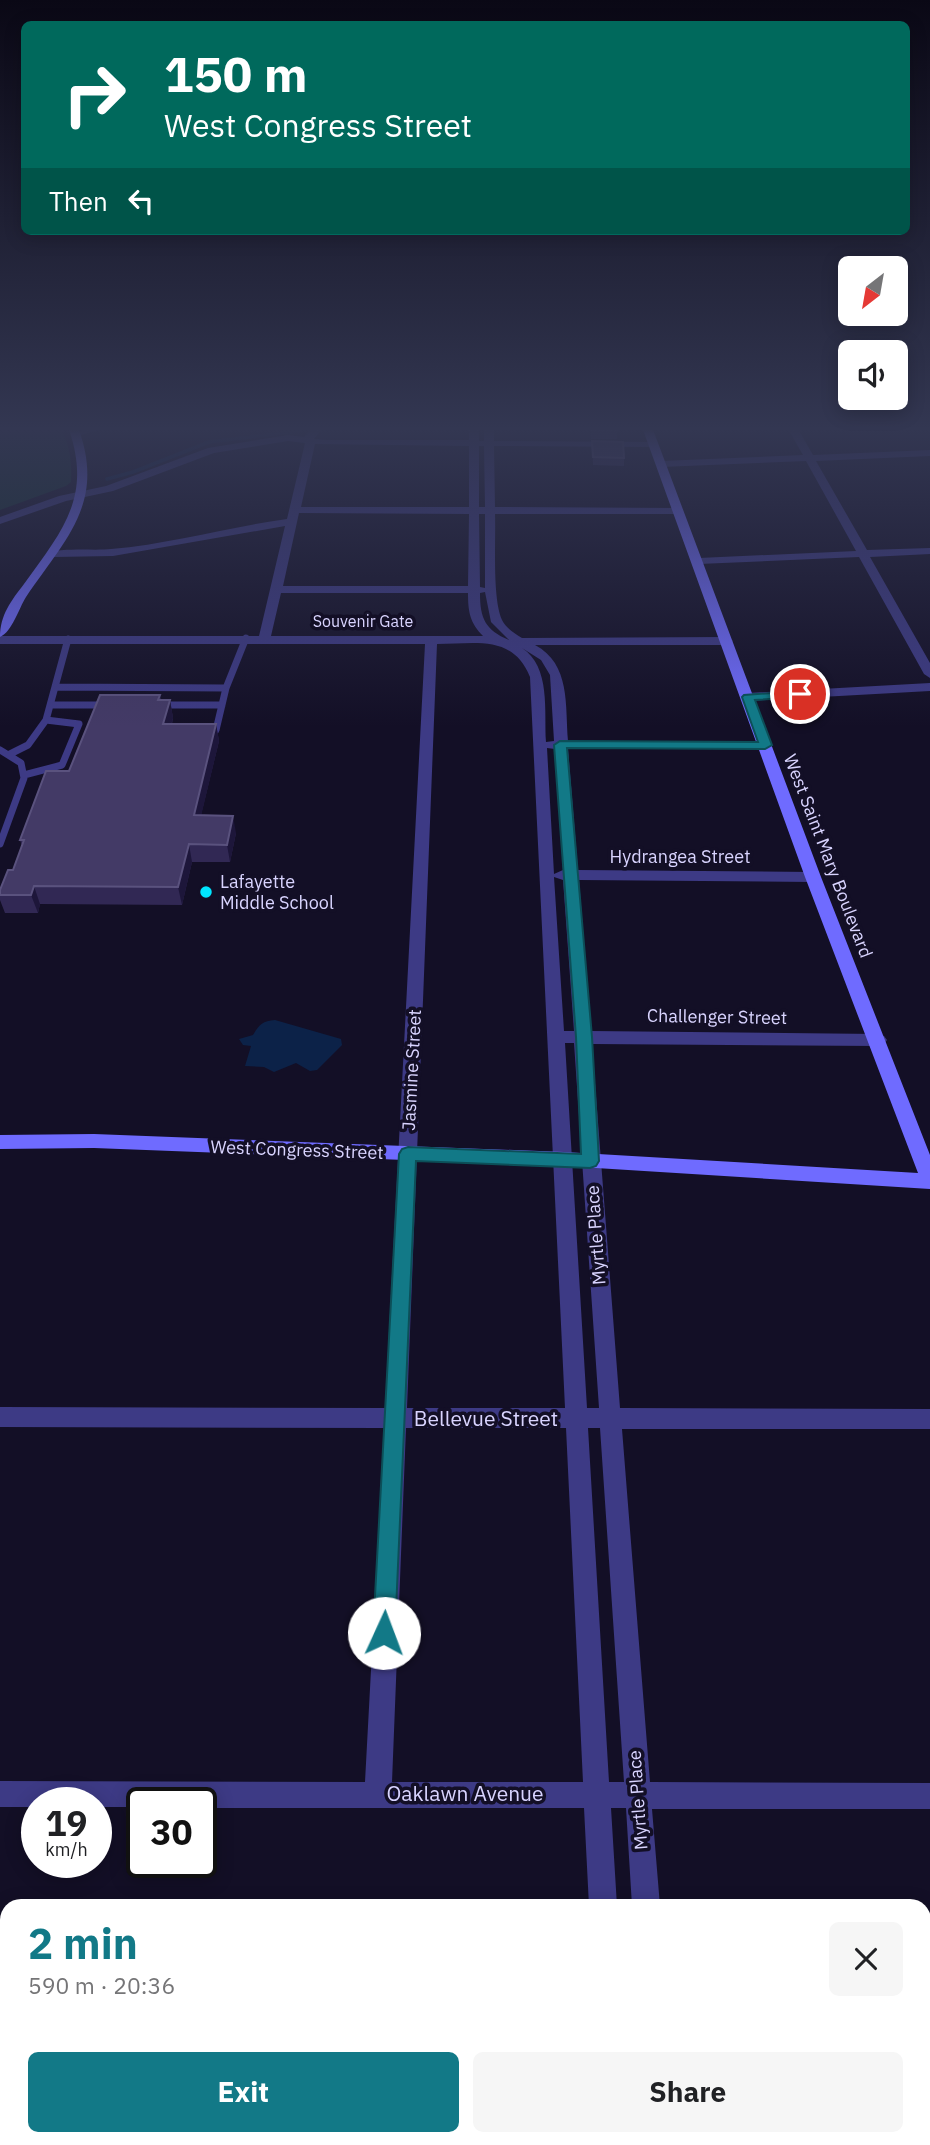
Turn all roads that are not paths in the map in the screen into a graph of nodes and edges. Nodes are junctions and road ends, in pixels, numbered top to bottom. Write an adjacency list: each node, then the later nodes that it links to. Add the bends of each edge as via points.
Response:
1 (69, 527): 9 (street)
2 (239, 527): 9 (street, via 122,552)
3 (291, 527): 12 (street)
4 (473, 527): 13 (street, Myrtle Place)
5 (491, 527): 14 (street, Myrtle Place)
6 (685, 527): 11 (street, West Saint Mary Boulevard)
7 (848, 527): 10 (street)
8 (930, 551): 10 (street)
9 (54, 554): 15 (street, via 27,587)
10 (863, 555): 11 (street); 24 (street)
11 (699, 561): 23 (street, West Saint Mary Boulevard)
12 (278, 589): 13 (street); 17 (street)
13 (472, 590): 14 (street); 21 (street, Myrtle Place, via 476,621)
14 (491, 590): 22 (street, Myrtle Place, via 496,621)
15 (0, 633)
16 (247, 638): 17 (street, Souvenir Gate); 18 (street, Souvenir Gate); 27 (lane)
17 (265, 638): 19 (street, Souvenir Gate)
18 (68, 639): 20 (street, Souvenir Gate); 25 (lane)
19 (431, 639): 21 (street, Souvenir Gate); 49 (street, Jasmine Street)
20 (0, 640)
21 (496, 640): 22 (street, Souvenir Gate); 35 (street, Myrtle Place, via 520,649 535,670)
22 (516, 640): 23 (street, Souvenir Gate); 36 (street, Myrtle Place, via 538,649 555,669)
23 (727, 641): 28 (street, West Saint Mary Boulevard)
24 (930, 674)
25 (56, 687): 27 (lane); 29 (lane)
26 (930, 687): 28 (street)
27 (226, 688): 32 (lane)
28 (748, 697): 37 (street, West Saint Mary Boulevard)
29 (51, 705): 30 (lane); 33 (lane)
30 (117, 705)
31 (156, 705): 32 (lane)
32 (222, 705): 34 (lane)
33 (46, 720): 39 (lane, via 28,745); 40 (lane, via 79,724 62,765)
34 (216, 730)
35 (538, 745): 36 (street); 42 (street, Myrtle Place)
36 (560, 745): 37 (street); 43 (street, Myrtle Place)
37 (765, 745): 44 (street, West Saint Mary Boulevard)
38 (0, 750): 39 (lane)
39 (9, 754): 40 (lane, via 21,763)
40 (24, 775): 41 (lane)
41 (0, 844)
42 (547, 875): 43 (street, Hydrangea Street); 45 (street, Myrtle Place)
43 (570, 876): 44 (street, Hydrangea Street); 46 (street, Myrtle Place)
44 (813, 877): 47 (street, West Saint Mary Boulevard)
45 (555, 1037): 46 (street, Challenger Street); 50 (street, Myrtle Place)
46 (584, 1037): 47 (street, Challenger Street); 51 (street, Myrtle Place)
47 (878, 1040): 52 (street, West Saint Mary Boulevard)
48 (0, 1142): 49 (street, West Congress Street, via 94,1141)
49 (408, 1154): 50 (street, West Congress Street); 54 (street, Jasmine Street)
50 (564, 1159): 51 (street, West Congress Street); 55 (street, Myrtle Place)
51 (590, 1161): 52 (street, West Congress Street); 56 (street, Myrtle Place)
52 (930, 1180)
53 (0, 1417): 54 (street, Bellevue Street)
54 (393, 1419): 55 (street, Bellevue Street); 61 (street, Jasmine Street)
55 (576, 1419): 56 (street, Bellevue Street); 58 (street, Myrtle Place)
56 (610, 1419): 57 (street, Bellevue Street); 59 (street, Myrtle Place)
57 (930, 1419)
58 (598, 1793): 59 (street, Oaklawn Avenue); 61 (street, Oaklawn Avenue); 63 (street, Myrtle Place)
59 (638, 1793): 62 (street, Oaklawn Avenue); 64 (street, Myrtle Place)
60 (0, 1794): 61 (street, Oaklawn Avenue)
61 (378, 1794)
62 (930, 1796)
63 (603, 1899)
64 (646, 1899)

